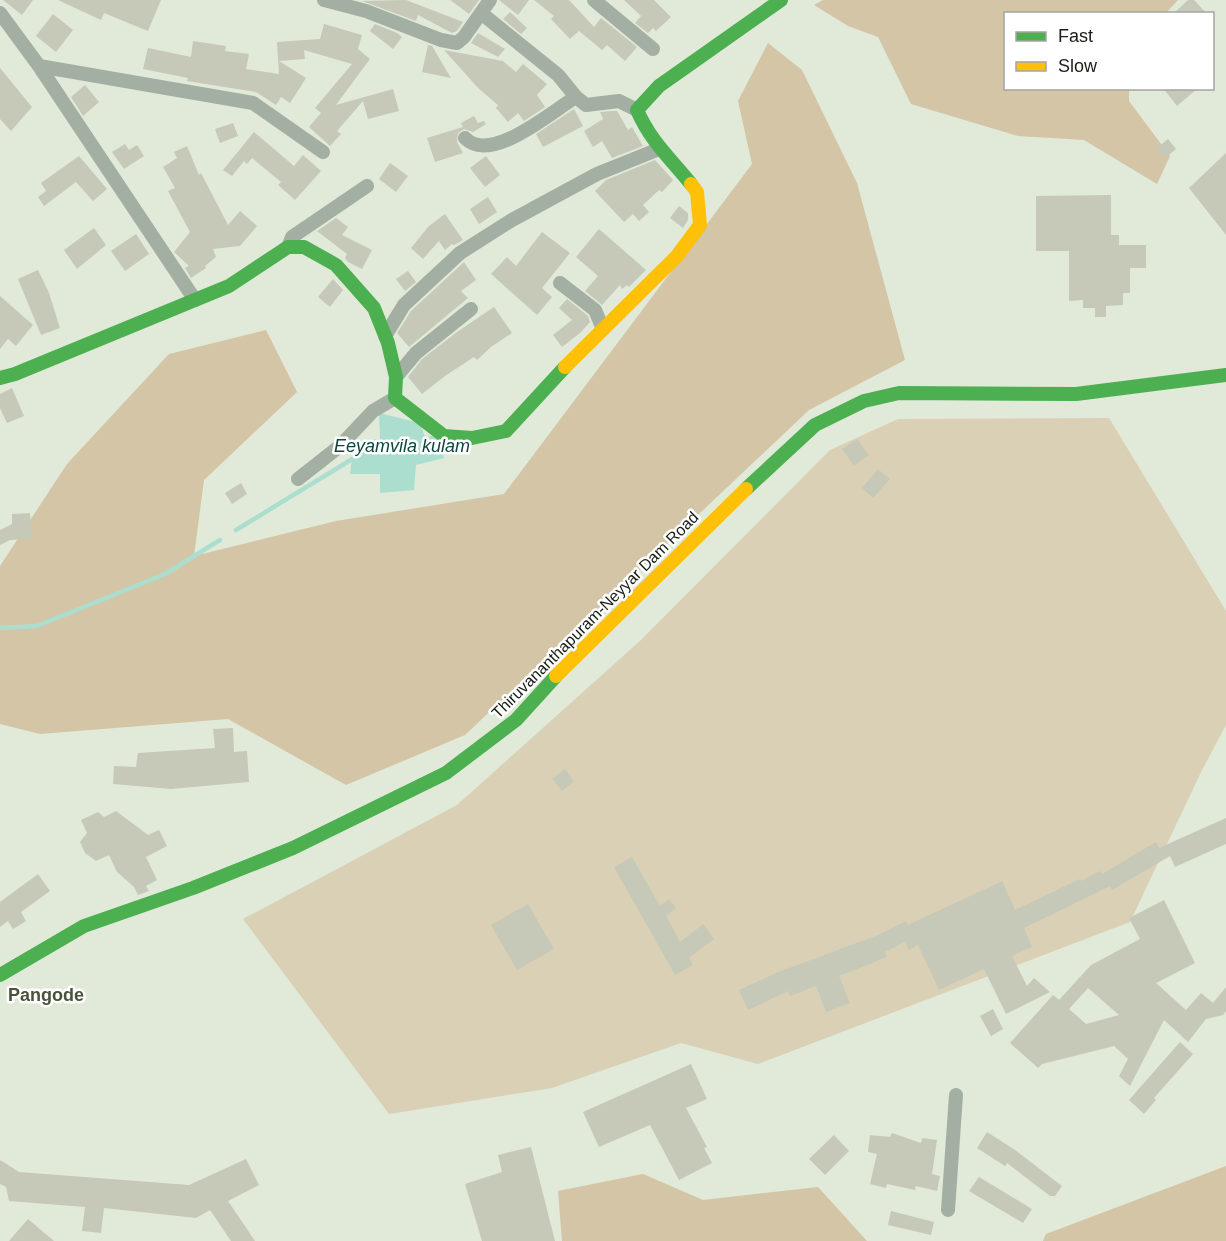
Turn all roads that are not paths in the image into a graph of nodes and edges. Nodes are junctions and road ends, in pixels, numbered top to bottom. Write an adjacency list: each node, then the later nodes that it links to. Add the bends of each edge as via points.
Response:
1 (324, 0): 5 (street)
2 (490, 0): 7 (street)
3 (594, 0): 8 (street)
4 (781, 0): 11 (main road, via 659,86)
5 (367, 5): 7 (street, via 434,37 457,43)
6 (0, 13): 9 (street)
7 (481, 13): 10 (street, via 558,75)
8 (653, 49)
9 (39, 66): 14 (street, via 253,103); 18 (street)
10 (576, 97): 11 (street, via 586,105 619,101); 12 (street, via 535,126 493,145 476,146)
11 (637, 110): 13 (main road)
12 (465, 138)
13 (659, 149): 20 (main road, via 697,192 700,225 677,256); 21 (street, via 597,174 460,253 404,305)
14 (323, 152)
15 (367, 186): 16 (street, via 292,237)
16 (288, 247): 18 (main road, via 229,286); 21 (main road, via 304,247 336,266 374,308)
17 (560, 283): 20 (street, via 595,310)
18 (195, 300): 24 (main road)
19 (471, 309): 23 (street, via 416,353)
20 (603, 329): 25 (main road, via 506,431 471,438 444,436)
21 (385, 336): 23 (main road)
22 (1226, 375): 27 (main road, Thiruvananthapuram-Neyyar Dam Road, via 1058,395 899,393 864,401 815,425 784,452 562,669 516,720 446,773 293,848 84,926)
23 (396, 377): 25 (main road)
24 (0, 378)
25 (395, 398): 26 (street, via 373,411 340,446)
26 (298, 479)
27 (0, 975)
28 (956, 1095): 29 (street)
29 (948, 1210)

